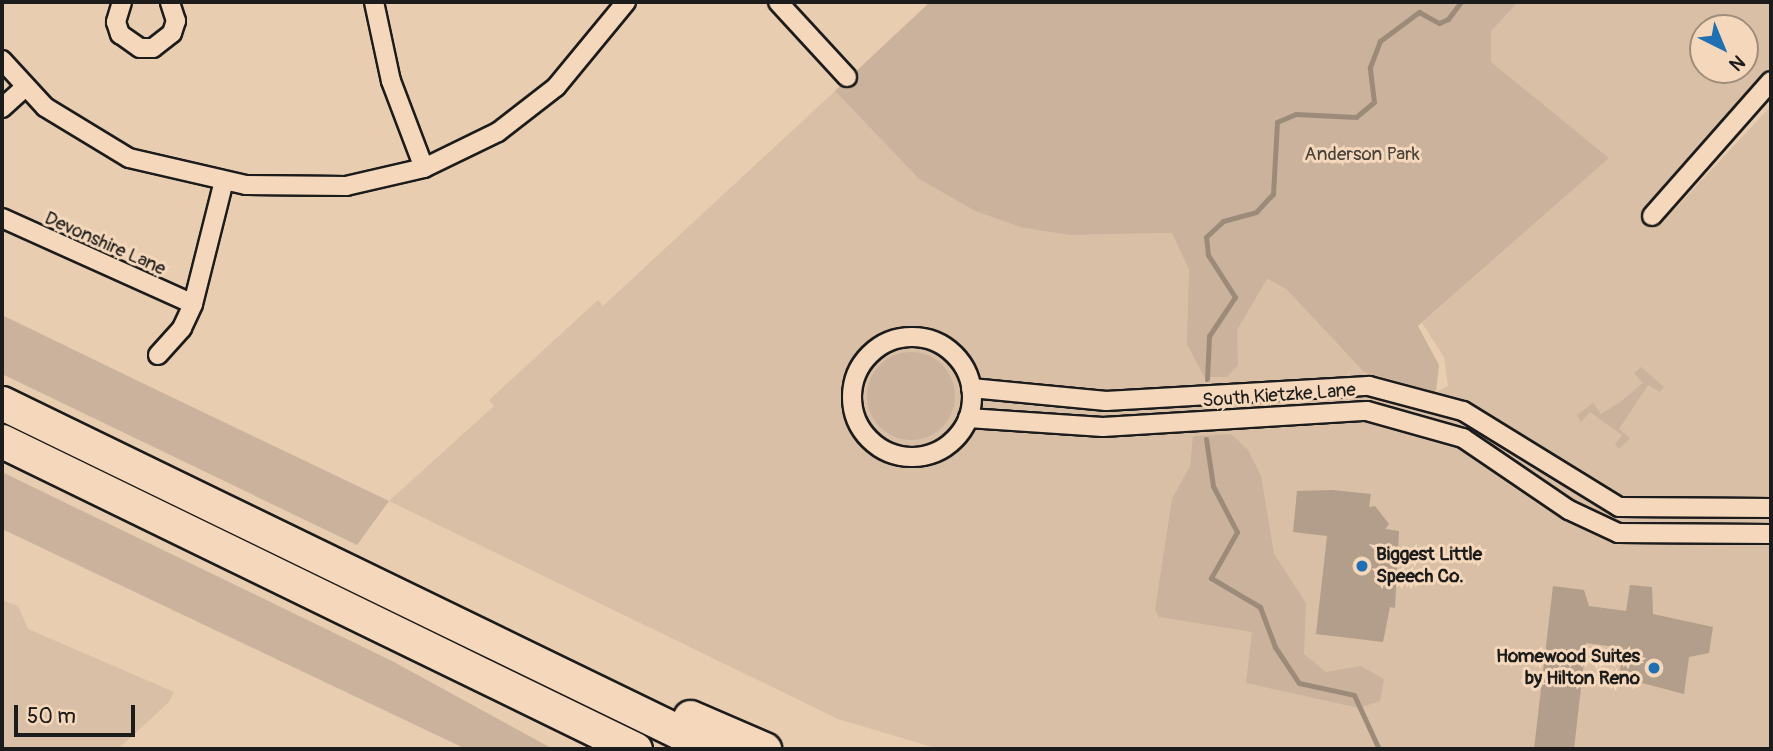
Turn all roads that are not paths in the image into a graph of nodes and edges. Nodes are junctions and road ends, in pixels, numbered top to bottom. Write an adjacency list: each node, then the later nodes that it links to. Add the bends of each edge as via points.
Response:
1 (122, 2): 2 (street, via 116,22 120,34 140,48 153,48 172,33 176,21)
2 (170, 2)
3 (374, 2): 11 (street, via 391,81)
4 (626, 2): 11 (street, via 582,60 526,112 463,152)
5 (778, 2): 7 (street)
6 (2, 60): 9 (street)
7 (848, 77)
8 (1771, 81): 13 (street)
9 (24, 88): 10 (street); 12 (street, via 72,127 129,158)
10 (2, 108)
11 (424, 168): 12 (street, via 320,188)
12 (224, 181): 15 (street)
13 (1652, 216)
14 (2, 218): 15 (street, Devonshire Lane)
15 (193, 304): 16 (street, via 182,328)
16 (158, 355)
17 (971, 387): 19 (street); 19 (street, via 954,354 923,338 904,338 867,358 852,390 853,407 866,436 898,456 930,455 951,443); 21 (street, South Kietzke Lane, via 1106,401 1369,386 1463,411 1619,508)
18 (2, 403): 23 (highway)
19 (968, 418): 22 (street, South Kietzke Lane, via 1103,427 1367,411 1463,438 1569,510 1618,533)
20 (2, 441): 24 (highway)
21 (1771, 508)
22 (1771, 534)
23 (600, 694): 26 (highway); 27 (highway, via 673,709)
24 (590, 737): 25 (highway)
25 (635, 749)
26 (713, 749)
27 (764, 749)

